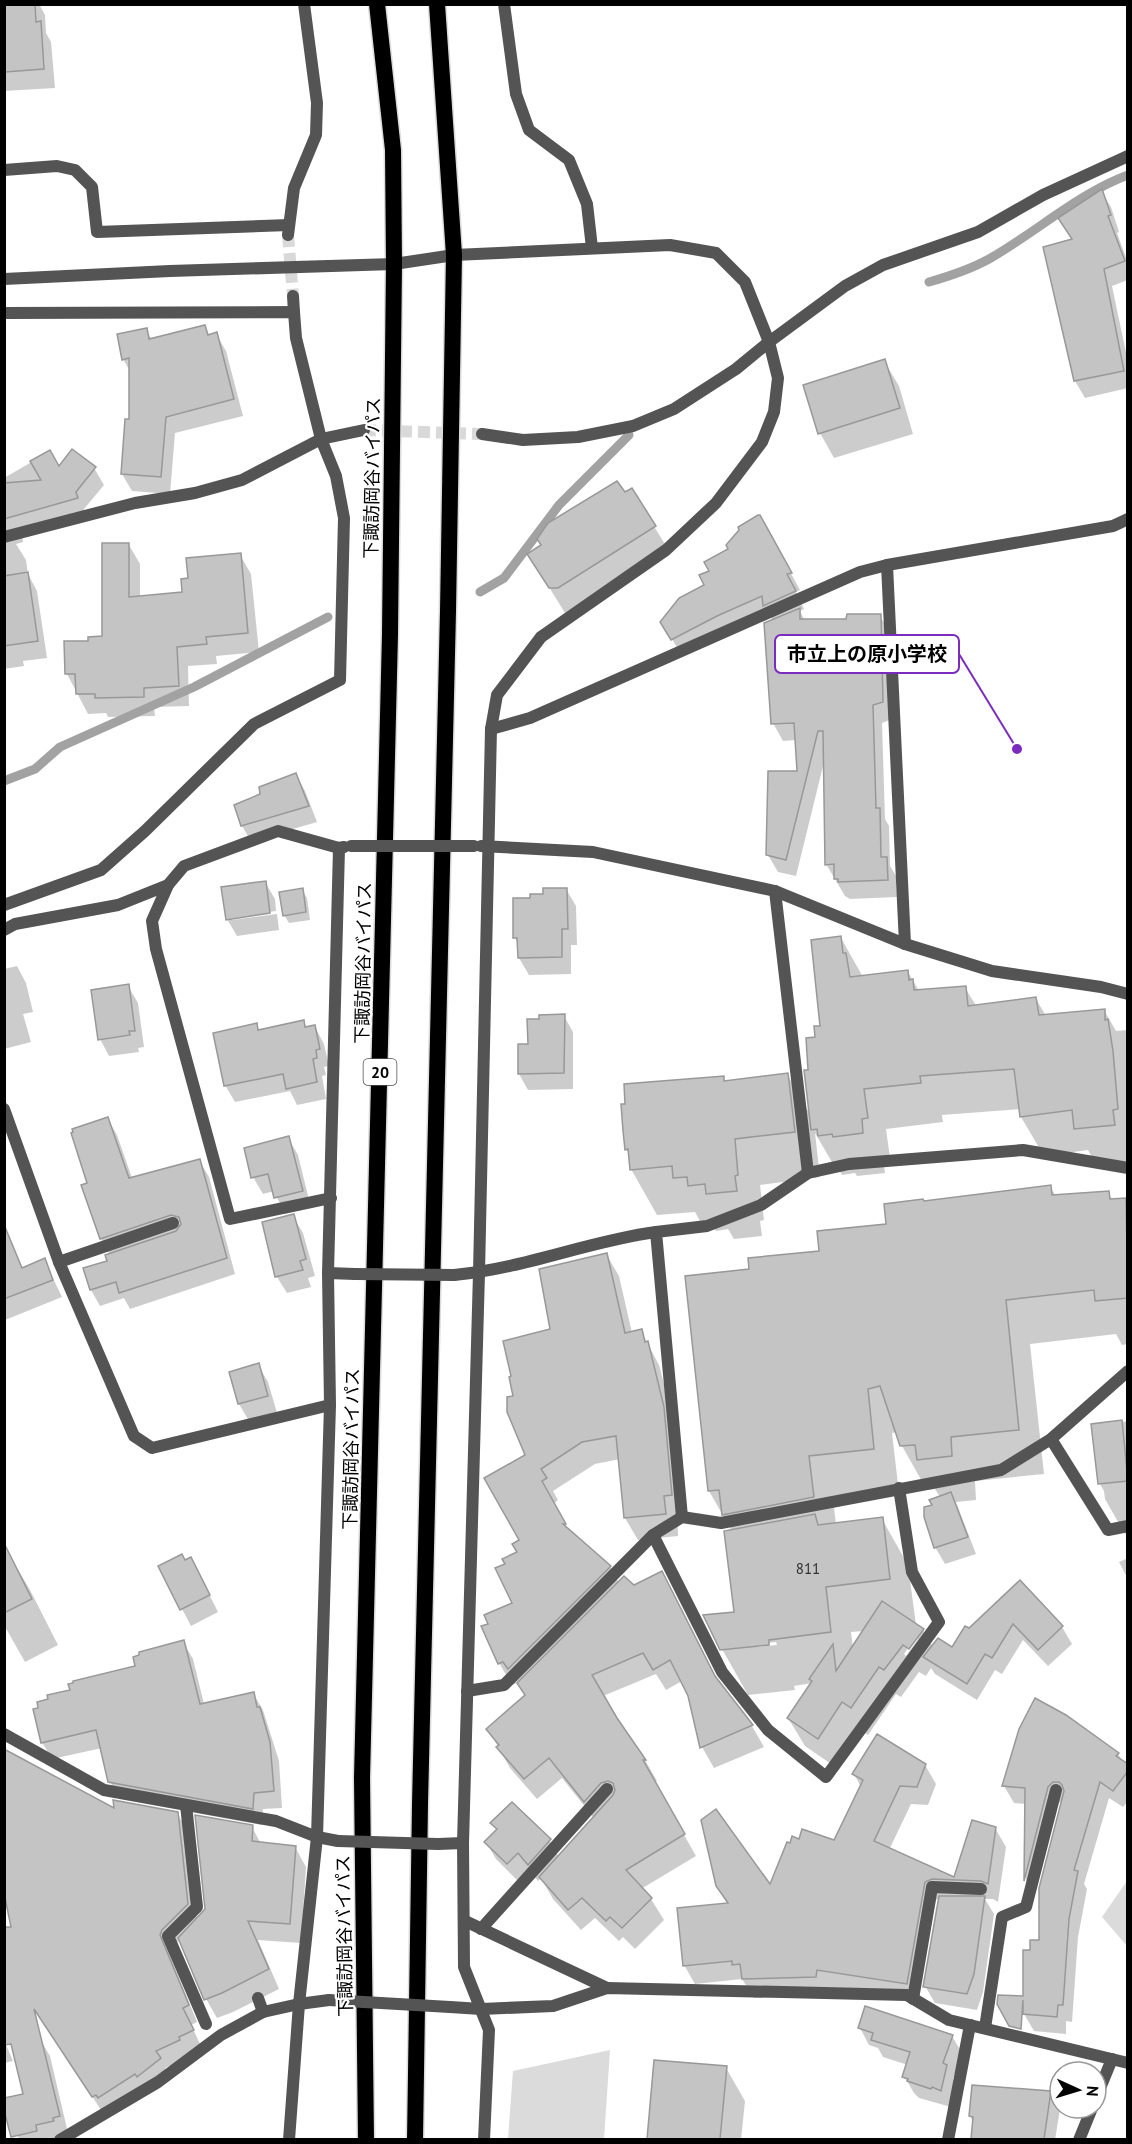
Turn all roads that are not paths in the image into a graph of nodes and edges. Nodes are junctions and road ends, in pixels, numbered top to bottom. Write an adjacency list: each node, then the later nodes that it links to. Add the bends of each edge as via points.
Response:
1 (303, 4): 6 (street, via 317,103 315,135 294,188 288,230 97,232 92,187 75,170 57,166)
2 (376, 4): 9 (highway, 下諏訪岡谷バイパス / 20, via 393,150)
3 (437, 4): 8 (highway)
4 (504, 4): 7 (street, via 516,94 529,130 569,160 587,204)
5 (1128, 156): 14 (street, via 1043,195 978,232 883,265 845,286)
6 (4, 171)
7 (592, 248): 8 (street); 14 (street, via 670,245 716,253 745,282)
8 (454, 255): 9 (street); 73 (highway)
9 (394, 264): 10 (street); 72 (highway, 下諏訪岡谷バイパス / 20, via 390,634 362,1778)
10 (4, 279)
11 (293, 296): 12 (street)
12 (294, 312): 13 (street); 17 (street, via 296,338)
13 (4, 313)
14 (769, 342): 16 (street, via 736,369 674,409 633,426 578,437 523,440); 21 (street, via 778,378 774,412 762,442 716,503 666,550 541,638 497,695)
15 (364, 430): 17 (street)
16 (482, 434)
17 (321, 439): 19 (street, via 242,480); 26 (street, via 336,477 344,518 340,681 254,724 101,870)
18 (1128, 519): 20 (street, via 1113,526)
19 (4, 537)
20 (887, 565): 21 (street, via 860,572 530,718); 29 (street)
21 (491, 729): 22 (street)
22 (488, 845): 23 (street, bridge); 25 (street, via 593,852); 39 (street)
23 (345, 847): 24 (street, via 278,831 184,866); 34 (street)
24 (168, 885): 28 (street, via 118,905); 34 (street, via 152,921 156,948 230,1219)
25 (775, 891): 29 (street); 33 (street)
26 (4, 905)
27 (4, 916): 28 (street)
28 (10, 927)
29 (905, 944): 30 (street, via 992,971)
30 (1128, 994)
31 (4, 1109): 37 (street)
32 (1128, 1168): 33 (street, via 1023,1150 849,1164)
33 (808, 1173): 36 (street, via 760,1205 707,1226)
34 (331, 1198): 38 (street)
35 (173, 1223): 37 (street)
36 (656, 1232): 39 (street); 44 (street)
37 (60, 1262): 41 (street, via 135,1436 152,1448)
38 (328, 1273): 39 (street, bridge); 41 (street)
39 (479, 1273): 47 (street)
40 (1128, 1371): 42 (street)
41 (330, 1405): 52 (street)
42 (1051, 1439): 43 (street, via 1001,1470); 45 (street, via 1108,1530)
43 (899, 1488): 44 (street, via 721,1522); 46 (street, via 912,1572 939,1622 826,1777 768,1730 722,1672)
44 (682, 1517): 46 (street)
45 (1128, 1526)
46 (653, 1535): 47 (street, via 504,1685)
47 (467, 1691): 53 (street)
48 (4, 1734): 51 (street, via 104,1790)
49 (607, 1789): 56 (street)
50 (1056, 1791): 65 (street, via 1026,1907 1002,1917)
51 (186, 1805): 52 (street, via 276,1821); 63 (street, via 196,1907 168,1936)
52 (317, 1837): 53 (street, bridge, via 339,1841); 60 (street)
53 (463, 1843): 55 (street)
54 (981, 1889): 59 (street, via 932,1887)
55 (465, 1921): 56 (street); 61 (street, via 464,1967)
56 (482, 1929): 57 (street)
57 (607, 1988): 59 (street, via 907,1995); 61 (street, via 553,2006)
58 (258, 1998): 62 (street)
59 (913, 1999): 64 (street, via 949,2020)
60 (298, 2004): 61 (street, bridge, via 329,2000); 62 (street); 71 (street)
61 (481, 2009): 74 (street, via 489,2030)
62 (264, 2012): 70 (street, via 221,2035 158,2082)
63 (206, 2024)
64 (970, 2025): 65 (street); 75 (street)
65 (985, 2028): 66 (street)
66 (1112, 2058): 67 (street); 68 (street)
67 (1128, 2063)
68 (1108, 2068)
69 (1087, 2120): 76 (street)
70 (60, 2139)
71 (288, 2139)
72 (366, 2139)
73 (415, 2139)
74 (484, 2139)
75 (948, 2139)
76 (1079, 2139)

